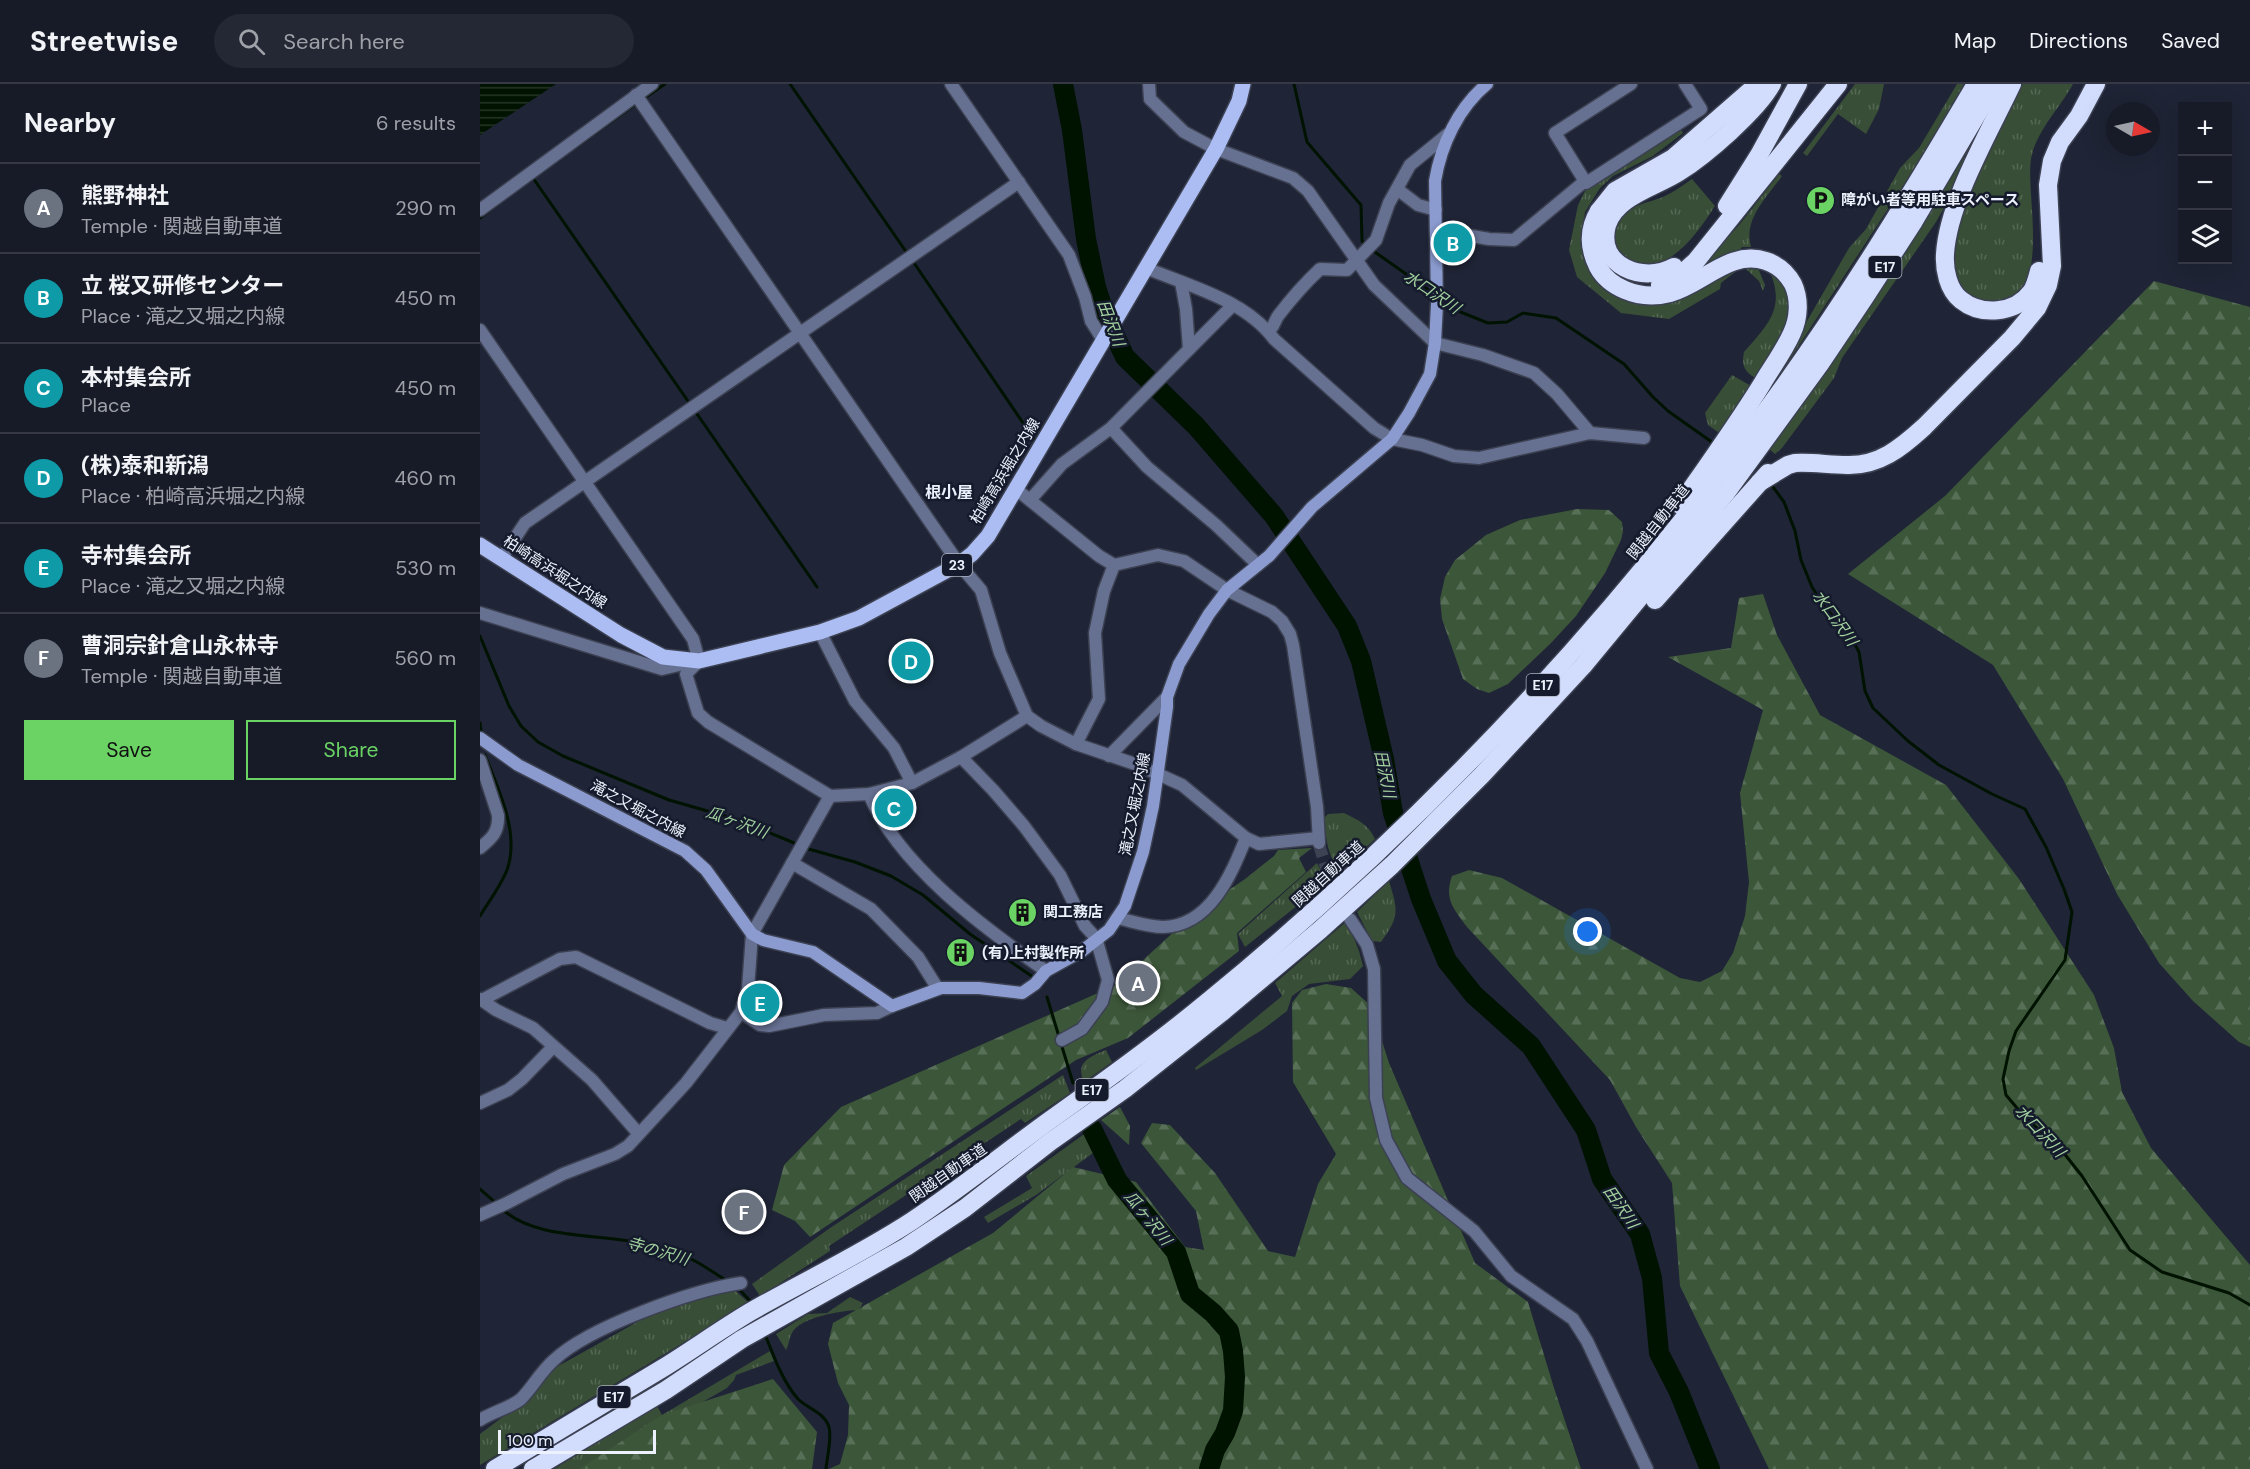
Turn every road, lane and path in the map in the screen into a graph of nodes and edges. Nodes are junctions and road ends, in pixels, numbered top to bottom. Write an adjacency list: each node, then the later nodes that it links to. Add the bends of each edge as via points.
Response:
1 (652, 84): 18 (street)
2 (951, 84): 22 (street)
3 (1149, 84): 20 (street, via 1150,99 1184,132)
4 (1243, 84): 20 (main road, 柏崎高浜堀之内線 / 23)
5 (1487, 84): 19 (main road, 滝之又堀之内線)
6 (1631, 84): 21 (street, via 1555,133)
7 (1685, 84): 21 (street, via 1701,109)
8 (1758, 84): 26 (highway, via 1672,158 1615,191)
9 (1772, 84): 27 (highway, via 1749,114 1692,163 1617,208 1607,226 1608,247 1625,268 1643,275 1654,274 1679,263)
10 (1798, 84): 27 (highway)
11 (1827, 84): 27 (highway)
12 (1838, 84): 26 (highway, via 1696,261 1669,283 1640,285 1613,272 1597,244)
13 (1976, 84): 40 (highway, 関越自動車道 / E17, via 1880,242)
14 (1995, 84): 40 (highway, 関越自動車道 / E17, via 1914,221 1820,364)
15 (2012, 84): 16 (highway, via 1957,202 1945,254 1955,294 1972,306 1997,311 2011,308 2031,292 2036,282 2042,259 2042,160 2049,141)
16 (2085, 84)
17 (2097, 84): 57 (highway, via 2052,161 2048,185 2052,266 2043,296 2027,321 1924,427 1880,460 1860,465 1784,462 1760,482 1609,651)
18 (636, 95): 24 (street); 35 (street)
19 (1448, 134): 23 (street, via 1410,165); 25 (main road, 滝之又堀之内線, via 1437,172)
20 (1216, 149): 29 (street, via 1293,178 1308,191); 30 (main road, 柏崎高浜堀之内線 / 23)
21 (1585, 181): 28 (street, via 1514,240)
22 (1019, 182): 35 (street); 36 (street, via 1069,255 1091,321)
23 (1397, 189): 25 (street, via 1418,205); 29 (street, via 1376,240)
24 (480, 210)
25 (1436, 210): 28 (main road, 滝之又堀之内線)
26 (1599, 211): 40 (highway, via 1590,233 1594,260 1602,274 1628,291 1670,293 1745,258 1768,261 1785,272 1797,294 1797,315)
27 (1720, 216)
28 (1436, 230): 37 (main road, 滝之又堀之内線)
29 (1356, 262): 34 (street, via 1347,270 1320,269 1300,287); 37 (street, via 1374,285)
30 (1146, 268): 31 (street); 36 (main road, 柏崎高浜堀之内線 / 23)
31 (1181, 282): 32 (street); 38 (street)
32 (1233, 304): 34 (street); 38 (street)
33 (480, 330): 44 (street)
34 (1268, 331): 43 (street, via 1362,419)
35 (801, 334): 44 (street); 50 (street)
36 (1104, 337): 46 (main road, 柏崎高浜堀之内線 / 23)
37 (1435, 342): 41 (street, via 1534,373); 43 (main road, 滝之又堀之内線, via 1430,374)
38 (1189, 349): 39 (street)
39 (1111, 428): 47 (street, via 1062,464); 52 (street, via 1147,467)
40 (1752, 431): 45 (highway); 45 (highway, 関越自動車道 / E17)
41 (1590, 433): 42 (street); 43 (street, via 1479,458 1454,456)
42 (1644, 438)
43 (1392, 439): 52 (main road, 滝之又堀之内線, via 1307,514)
44 (586, 482): 49 (street, via 525,523); 56 (street, via 693,639)
45 (1714, 482): 57 (highway, 関越自動車道 / E17); 69 (highway, 関越自動車道 / E17, via 1664,528 1645,567)
46 (1016, 489): 47 (street); 50 (main road, 柏崎高浜堀之内線 / 23, via 988,536)
47 (1030, 500): 51 (street)
48 (480, 545): 49 (main road, 柏崎高浜堀之内線 / 23)
49 (501, 559): 56 (main road, 柏崎高浜堀之内線 / 23, via 663,657)
50 (959, 564): 55 (main road, 柏崎高浜堀之内線 / 23, via 859,618); 59 (street, via 981,590 1000,653)
51 (1114, 565): 53 (street, via 1168,556 1184,561); 61 (street, via 1095,633 1099,699)
52 (1258, 565): 53 (main road, 滝之又堀之内線)
53 (1227, 590): 58 (main road, 滝之又堀之内線, via 1179,664); 70 (street, via 1272,612 1290,634 1317,807 1319,841 1259,844)
54 (481, 613): 56 (street, via 662,669)
55 (820, 632): 56 (main road, 柏崎高浜堀之内線 / 23); 66 (street, via 855,701 894,748)
56 (699, 661): 68 (street, via 686,674 699,713)
57 (1583, 666): 69 (highway, 関越自動車道 / E17, via 1482,775)
58 (1167, 697): 62 (street); 65 (main road, 滝之又堀之内線)
59 (1027, 716): 61 (street); 63 (street)
60 (480, 738): 75 (main road, 滝之又堀之内線, via 518,765 685,851 706,870)
61 (1076, 744): 62 (street)
62 (1109, 756): 65 (street)
63 (961, 757): 66 (street); 76 (street, via 1016,817 1054,867 1085,926)
64 (480, 760): 71 (street, via 498,824 493,838)
65 (1158, 774): 70 (street, via 1182,785); 73 (main road, 滝之又堀之内線, via 1143,852 1125,906)
66 (912, 783): 67 (street)
67 (869, 794): 68 (street); 77 (street, via 906,855 984,927)
68 (830, 796): 72 (street)
69 (1438, 806): 90 (highway, 関越自動車道 / E17, via 1384,847 1211,999 993,1164 892,1234 733,1322); 91 (highway, 関越自動車道 / E17, via 1392,865 1320,930 1213,1020 993,1187 906,1247 742,1339 666,1390)
70 (1246, 838): 73 (street, via 1235,864 1200,916 1162,927)
71 (480, 848)
72 (792, 863): 75 (street); 78 (street, via 871,909 918,957)
73 (1117, 918): 76 (main road, 滝之又堀之内線, via 1109,930)
74 (1350, 919): 92 (street, via 1367,945 1374,969 1376,1098 1386,1140 1407,1178 1474,1231 1510,1276 1574,1319)
75 (752, 934): 80 (main road, via 813,952); 81 (street, via 748,989)
76 (1096, 938): 77 (main road, 滝之又堀之内線, via 1082,951); 83 (street, via 1108,980 1102,1002 1082,1029)
77 (1046, 971): 78 (main road, 滝之又堀之内線, via 1022,993)
78 (938, 989): 80 (main road, 滝之又堀之内線)
79 (481, 999): 82 (street, via 560,959 576,957); 84 (street, via 533,1028)
80 (892, 1006): 81 (street, via 877,1013 824,1016 769,1026 760,1025)
81 (741, 1012): 82 (street)
82 (727, 1028): 86 (street, via 686,1083)
83 (1062, 1040)
84 (553, 1047): 85 (street, via 508,1090); 86 (street, via 592,1080)
85 (480, 1103)
86 (638, 1134): 87 (street, via 615,1154 563,1174)
87 (480, 1215)
88 (740, 1283): 89 (street, via 617,1322 554,1359 520,1400)
89 (480, 1420)
90 (495, 1469)
91 (533, 1469)
92 (1647, 1469)

